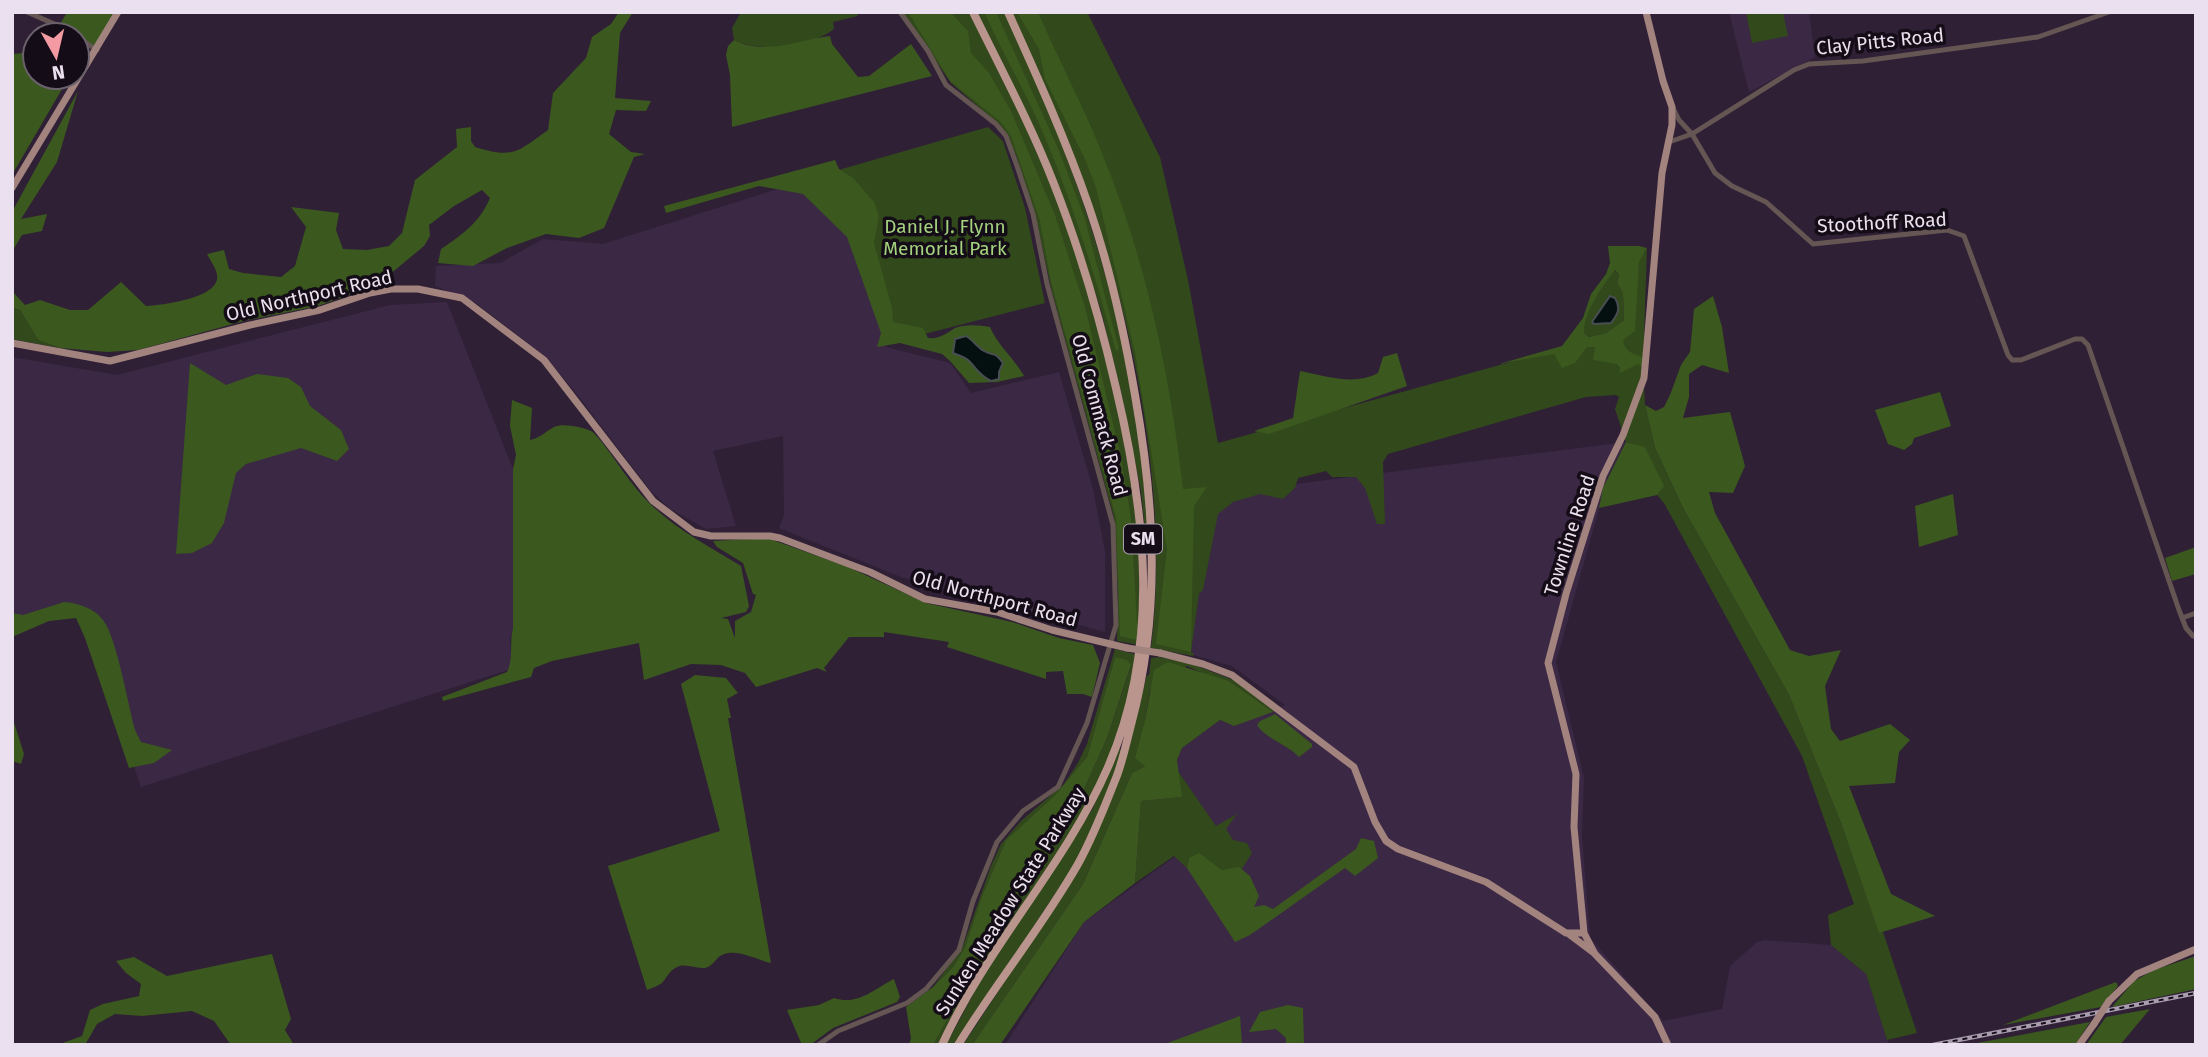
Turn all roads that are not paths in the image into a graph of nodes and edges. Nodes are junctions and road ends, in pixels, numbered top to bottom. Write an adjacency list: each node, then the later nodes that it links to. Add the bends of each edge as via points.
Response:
1 (27, 12): 8 (street)
2 (118, 12): 10 (main road)
3 (900, 12): 19 (street, Old Commack Road, via 946,85 1006,136 1017,166 1113,525 1116,625)
4 (973, 12): 25 (highway, Sunken Meadow State Parkway / SM, via 1054,184 1107,345 1142,532 1144,614 1130,707 1108,767 1082,820 974,986)
5 (1008, 12): 26 (highway, Sunken Meadow State Parkway / SM, via 1046,96 1109,273 1144,443 1153,600 1137,703 1116,780 1098,822 1079,863)
6 (1646, 12): 11 (main road, Townline Road)
7 (2109, 12): 12 (street, Clay Pitts Road, via 2038,37 1877,60 1809,64)
8 (48, 21)
9 (91, 46): 10 (street)
10 (97, 50): 14 (main road)
11 (1672, 107): 12 (street, Stoothoff Road); 13 (main road, Townline Road)
12 (1692, 134): 13 (street, Clay Pitts Road); 17 (street, Stoothoff Road, via 1722,179 1766,202 1813,244 1947,230 1964,236 2012,360 2082,339 2088,345)
13 (1669, 142): 21 (main road, Townline Road, via 1662,173 1644,378 1603,476 1548,663 1576,774 1574,827)
14 (12, 188)
15 (12, 343): 19 (main road, Old Northport Road, via 110,361 391,289 462,298 544,360 653,502 694,532 780,538 870,572 925,599 997,612)
16 (2196, 613): 17 (street)
17 (2182, 618): 18 (street, Stoothoff Road)
18 (2193, 636)
19 (1112, 644): 20 (main road, Old Northport Road, bridge, via 1232,675 1354,767 1386,841 1486,882); 24 (street, Old Commack Road, via 1087,723 1058,787 1023,811 997,842 959,950 946,968 907,1003 838,1031)
20 (1566, 933): 21 (main road); 23 (main road, Old Northport Road)
21 (1584, 933): 23 (main road, Townline Road)
22 (2196, 949): 28 (main road, bridge, via 2137,974 2109,1001)
23 (1595, 954): 27 (main road, Townline Road, via 1655,1017)
24 (818, 1045)
25 (942, 1045)
26 (958, 1045)
27 (1668, 1045)
28 (2079, 1045)

